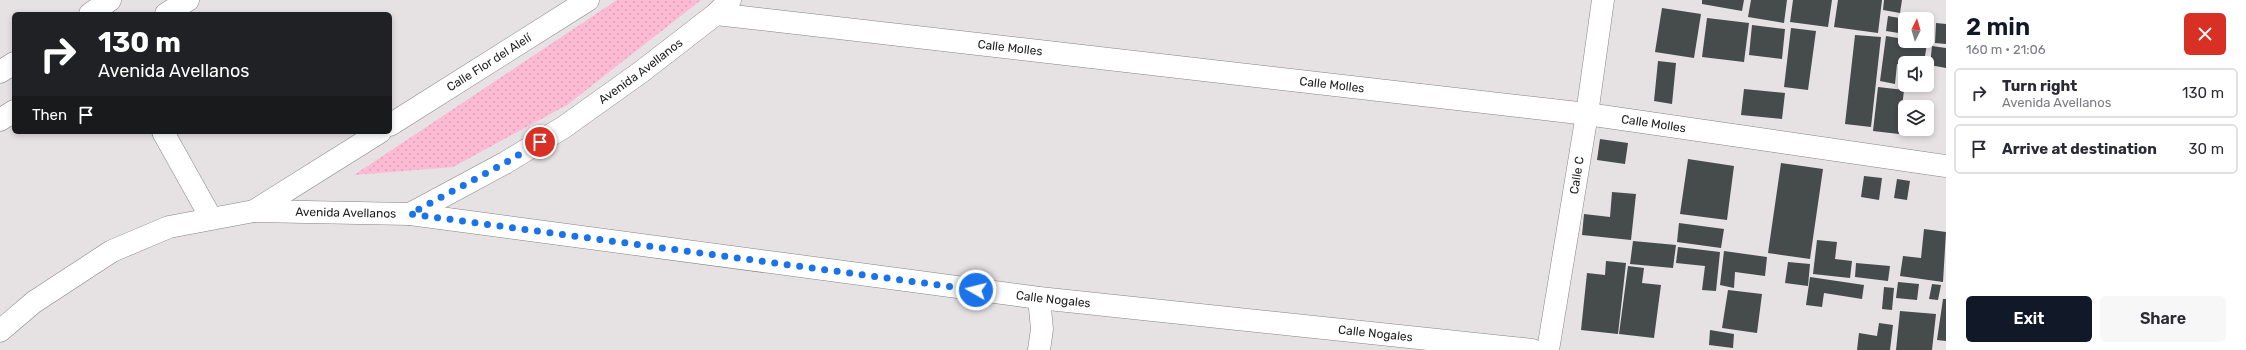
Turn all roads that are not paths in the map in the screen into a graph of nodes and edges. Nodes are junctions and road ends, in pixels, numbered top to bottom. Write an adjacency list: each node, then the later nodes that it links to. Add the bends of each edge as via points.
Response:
1 (188, 0): 5 (street)
2 (588, 0): 11 (street, Calle Flor del Alelí)
3 (1603, 0): 9 (street, Calle C)
4 (723, 7): 9 (street, Calle Molles); 16 (street, Avenida Avellanos, via 641,72 564,127 505,163)
5 (169, 12)
6 (12, 64): 7 (street)
7 (0, 72)
8 (12, 112): 10 (street)
9 (1587, 114): 14 (street, Calle Molles); 22 (street, Calle C)
10 (0, 120)
11 (392, 125)
12 (164, 134): 17 (street)
13 (377, 134): 15 (street)
14 (1946, 166)
15 (254, 211): 16 (street, Avenida Avellanos); 17 (street, Avenida Avellanos)
16 (410, 214): 18 (street, Calle Nogales)
17 (211, 218): 19 (street, Avenida Avellanos, via 169,226 112,251 34,302)
18 (1039, 298): 20 (street, via 1042,329); 21 (street, Calle Nogales)
19 (0, 332)
20 (1039, 350)
21 (1532, 350)
22 (1548, 350)

